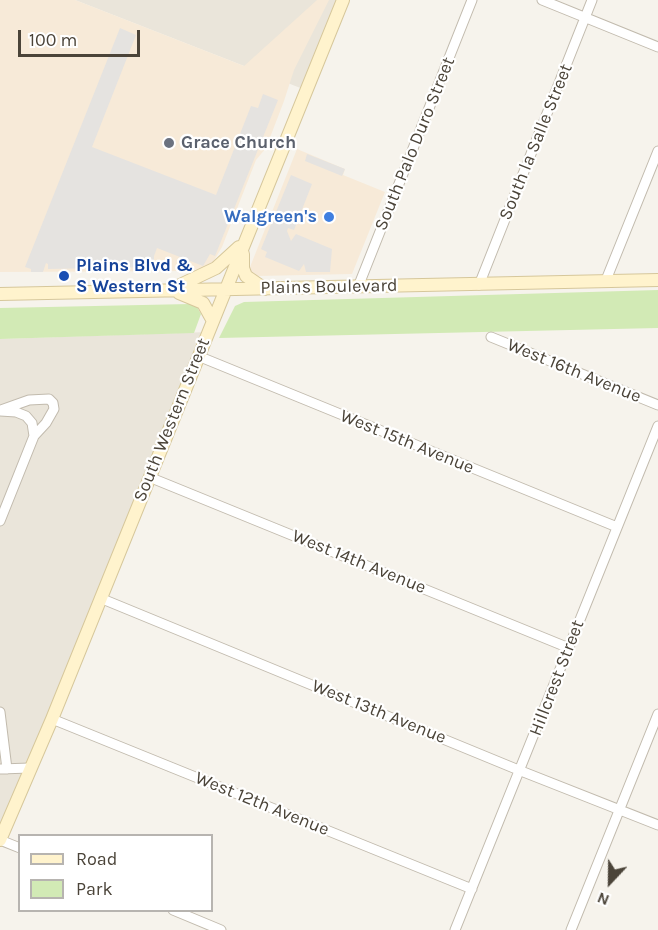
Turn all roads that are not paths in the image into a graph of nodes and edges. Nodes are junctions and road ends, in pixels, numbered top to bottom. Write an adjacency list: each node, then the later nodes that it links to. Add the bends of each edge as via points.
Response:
1 (343, 0): 8 (main road, South Western Street)
2 (472, 0): 12 (street, South Palo Duro Street)
3 (542, 0): 5 (street)
4 (592, 0): 5 (street, South la Salle Street)
5 (585, 18): 6 (street); 11 (street, South la Salle Street)
6 (658, 47)
7 (658, 151): 9 (street)
8 (245, 240): 13 (main road, South Western Street); 14 (main road, via 242,258 246,276); 15 (main road, via 216,268)
9 (606, 280): 10 (main road, Plains Boulevard); 11 (main road, Plains Boulevard)
10 (658, 280)
11 (479, 285): 12 (main road, Plains Boulevard)
12 (358, 287): 14 (main road, Plains Boulevard)
13 (226, 289): 14 (main road, Plains Boulevard); 15 (main road, Plains Boulevard); 17 (main road, South Western Street)
14 (265, 289)
15 (170, 290): 16 (main road, Plains Boulevard); 17 (main road, via 203,303)
16 (0, 294)
17 (213, 321): 19 (main road, South Western Street)
18 (491, 338): 20 (street, West 16th Avenue)
19 (198, 356): 24 (main road, South Western Street); 26 (street, West 15th Avenue)
20 (658, 405)
21 (0, 411): 23 (street, via 26,416); 23 (street, via 29,400 49,399 54,409)
22 (658, 426): 26 (street, Hillcrest Street)
23 (34, 436): 25 (street)
24 (149, 477): 27 (main road, South Western Street); 28 (street, West 14th Avenue)
25 (0, 521)
26 (617, 527): 28 (street, Hillcrest Street)
27 (100, 598): 31 (main road, South Western Street); 34 (street, West 13th Avenue)
28 (569, 648): 34 (street, Hillcrest Street)
29 (0, 712): 33 (street)
30 (658, 714): 35 (street)
31 (52, 719): 32 (main road, South Western Street); 39 (street, West 12th Avenue)
32 (30, 768): 33 (street); 37 (main road, South Western Street)
33 (4, 769)
34 (521, 771): 35 (street, West 13th Avenue); 39 (street, Hillcrest Street)
35 (620, 810): 36 (street, West 13th Avenue); 43 (street)
36 (658, 825)
37 (0, 840): 38 (street)
38 (18, 847)
39 (472, 889): 42 (street, Hillcrest Street)
40 (178, 912): 41 (street)
41 (221, 930)
42 (455, 930)
43 (571, 930)

